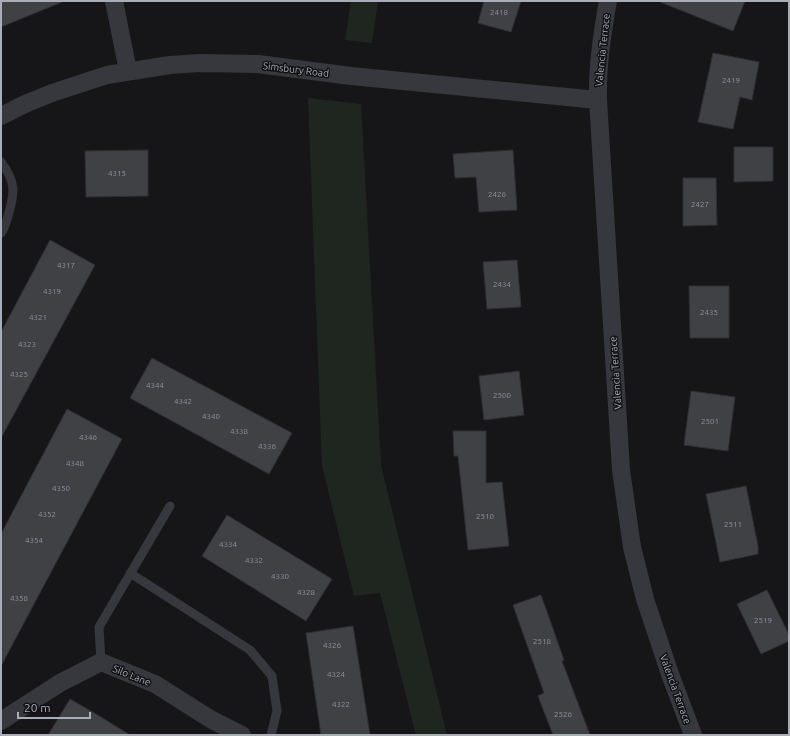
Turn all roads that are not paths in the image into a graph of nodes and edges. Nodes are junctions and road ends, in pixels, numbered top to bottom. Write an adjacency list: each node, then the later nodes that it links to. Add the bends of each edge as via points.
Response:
1 (114, 1): 3 (street)
2 (608, 1): 4 (street, Valencia Terrace, via 602,30)
3 (128, 71): 4 (street, Simsbury Road, via 200,63 258,64 351,76); 5 (street, Simsbury Road, via 52,93)
4 (598, 100): 14 (street, Valencia Terrace, via 624,493 632,546 645,599)
5 (1, 116)
6 (1, 162): 7 (lane, via 12,180 14,194 5,228)
7 (1, 233)
8 (170, 506): 9 (lane)
9 (130, 574): 10 (lane, via 99,627); 13 (lane, via 250,650 272,676 277,711)
10 (100, 662): 11 (street, Silo Lane, via 60,683); 12 (street, Silo Lane, via 155,684 212,720)
11 (1, 721)
12 (242, 735)
13 (271, 735)
14 (693, 735)

